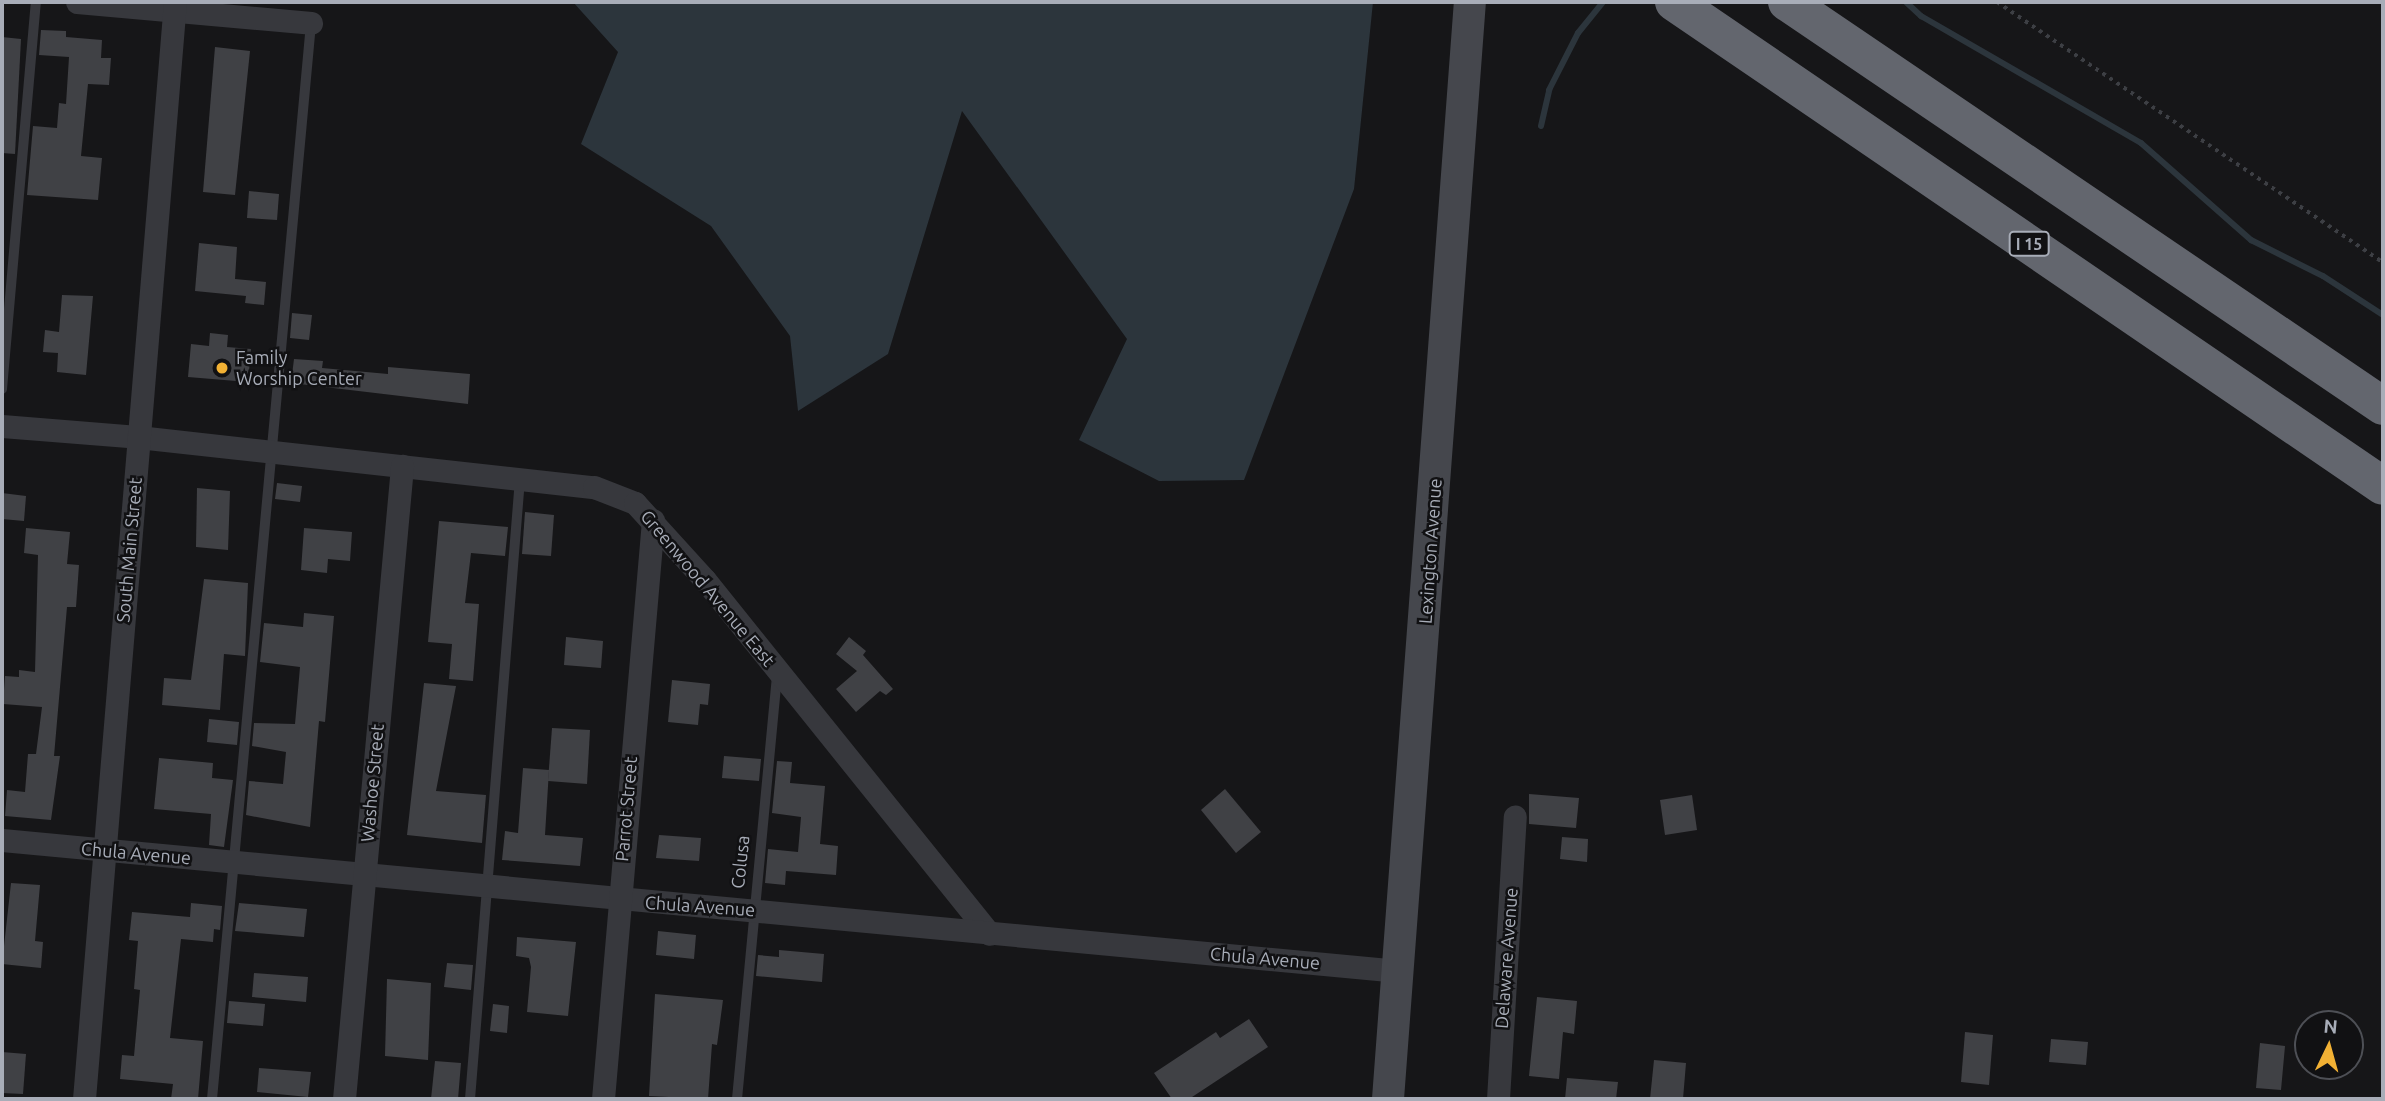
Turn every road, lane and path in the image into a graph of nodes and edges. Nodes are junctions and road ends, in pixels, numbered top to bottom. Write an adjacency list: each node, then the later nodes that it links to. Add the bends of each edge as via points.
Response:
1 (36, 2): 10 (lane)
2 (77, 2): 7 (street)
3 (1470, 2): 29 (street, Lexington Avenue)
4 (1674, 2): 17 (highway, I 15)
5 (1787, 2): 11 (highway)
6 (1997, 2): 9 (path)
7 (174, 7): 8 (street); 13 (street, South Main Street)
8 (311, 23): 14 (lane)
9 (2383, 262)
10 (2, 389)
11 (2383, 407)
12 (2, 426): 13 (street, Greenwood Avenue East)
13 (138, 437): 14 (street, Greenwood Avenue East); 22 (street, South Main Street)
14 (271, 451): 15 (street, Greenwood Avenue East); 23 (lane)
15 (401, 466): 16 (street, Greenwood Avenue East); 24 (street, Washoe Street)
16 (520, 479): 18 (street, Greenwood Avenue East, via 594,486 635,503); 25 (lane)
17 (2383, 486)
18 (653, 520): 19 (street, Greenwood Avenue East); 26 (street, Parrot Street)
19 (777, 670): 27 (lane, Colusa); 28 (street, Greenwood Avenue East)
20 (1515, 817): 37 (street, Delaware Avenue)
21 (2, 840): 22 (street, Chula Avenue)
22 (103, 850): 23 (street, Chula Avenue); 30 (street, South Main Street)
23 (233, 862): 24 (street, Chula Avenue); 31 (lane)
24 (363, 874): 25 (street, Chula Avenue); 32 (street, Washoe Street)
25 (489, 887): 26 (street, Chula Avenue); 33 (lane)
26 (617, 901): 27 (street, Chula Avenue); 34 (street, Parrot Street)
27 (753, 910): 28 (street, Chula Avenue); 35 (lane, Colusa)
28 (990, 934): 29 (street, Chula Avenue)
29 (1399, 971): 36 (street, Lexington Avenue)
30 (84, 1099)
31 (212, 1099)
32 (344, 1099)
33 (470, 1099)
34 (603, 1099)
35 (737, 1099)
36 (1388, 1099)
37 (1498, 1099)

